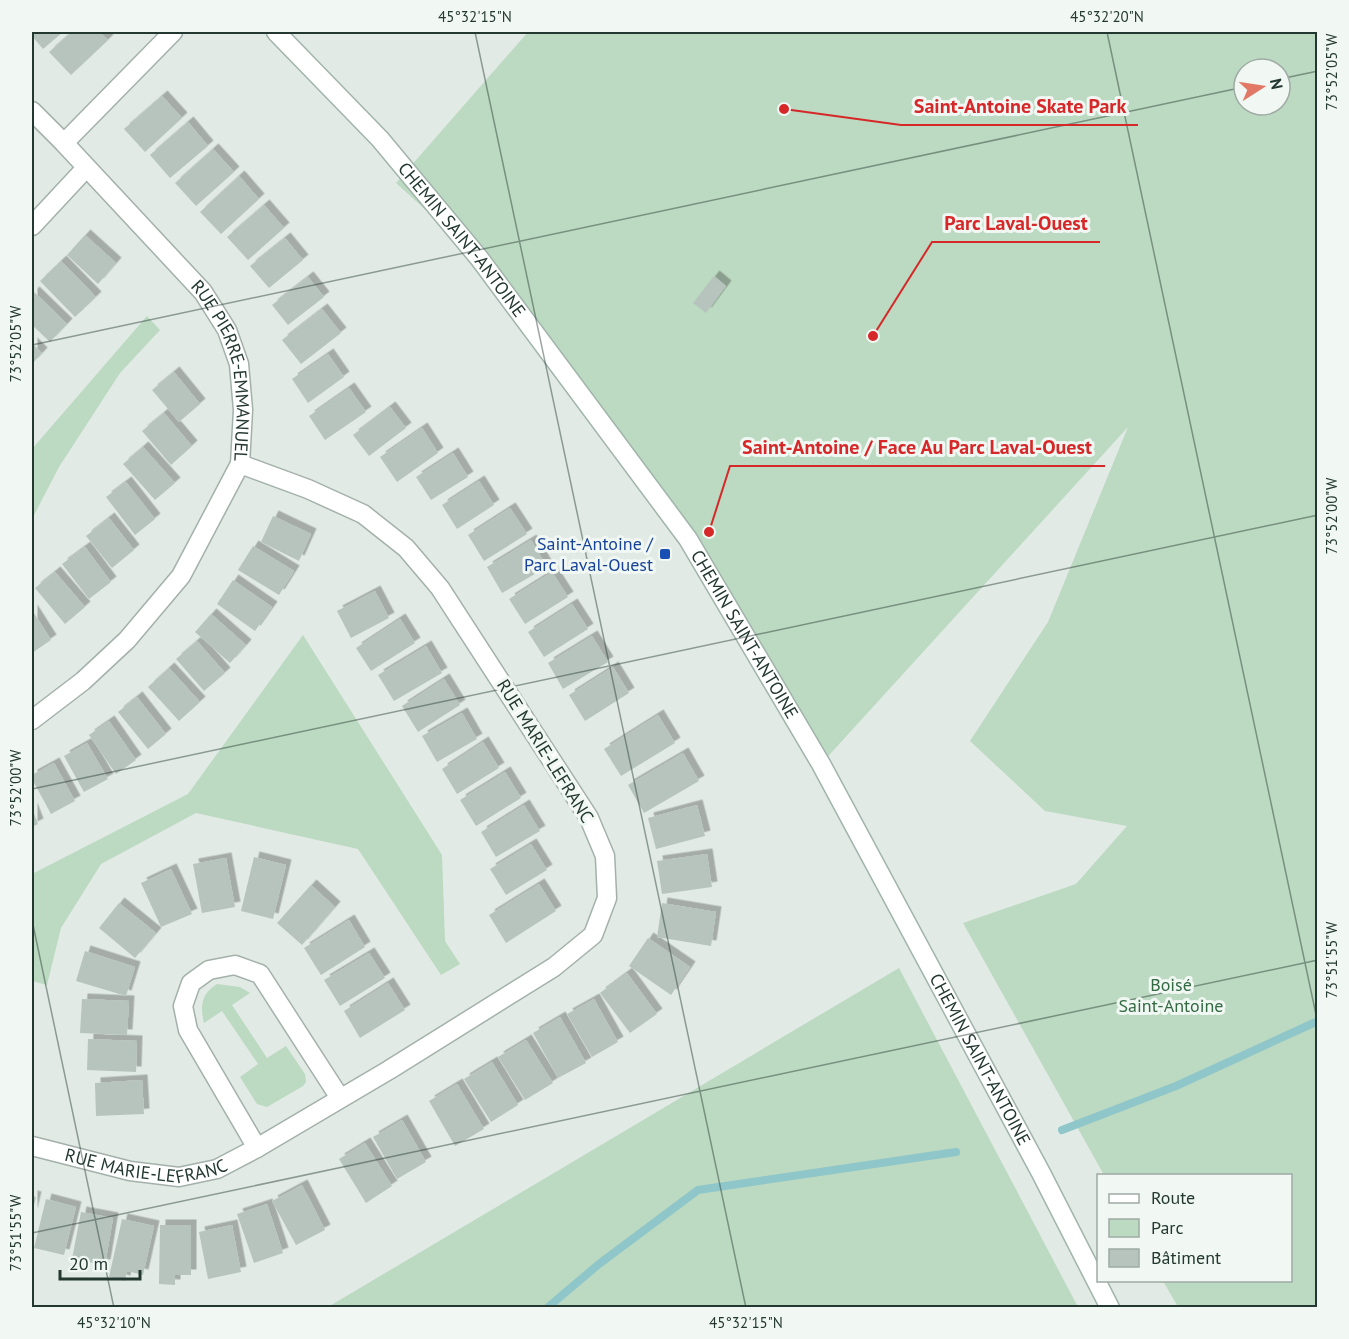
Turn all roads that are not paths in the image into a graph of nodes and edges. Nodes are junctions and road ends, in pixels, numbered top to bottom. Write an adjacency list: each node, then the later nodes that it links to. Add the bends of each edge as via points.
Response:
1 (173, 32): 4 (street)
2 (276, 32): 12 (street, CHEMIN SAINT-ANTOINE, via 380,139 479,258 688,539 821,764)
3 (32, 111): 4 (street, RUE PIERRE-EMMANUEL)
4 (64, 143): 5 (street, RUE PIERRE-EMMANUEL)
5 (86, 168): 6 (street); 7 (street, RUE PIERRE-EMMANUEL, via 203,292 227,330 239,364)
6 (32, 226)
7 (240, 464): 8 (street, RUE PIERRE-EMMANUEL, via 181,576 127,639 83,681); 9 (street, RUE MARIE-LEFRANC, via 363,514 406,548 440,588 589,818 605,856 607,898 594,935 554,967)
8 (32, 720)
9 (340, 1098): 11 (street, RUE MARIE-LEFRANC); 11 (street, RUE MARIE-LEFRANC, via 260,974 235,965 209,970 191,983 183,1006 188,1030)
10 (32, 1146): 11 (street, RUE MARIE-LEFRANC, via 130,1171 179,1177 217,1169)
11 (257, 1148)
12 (1110, 1308)

